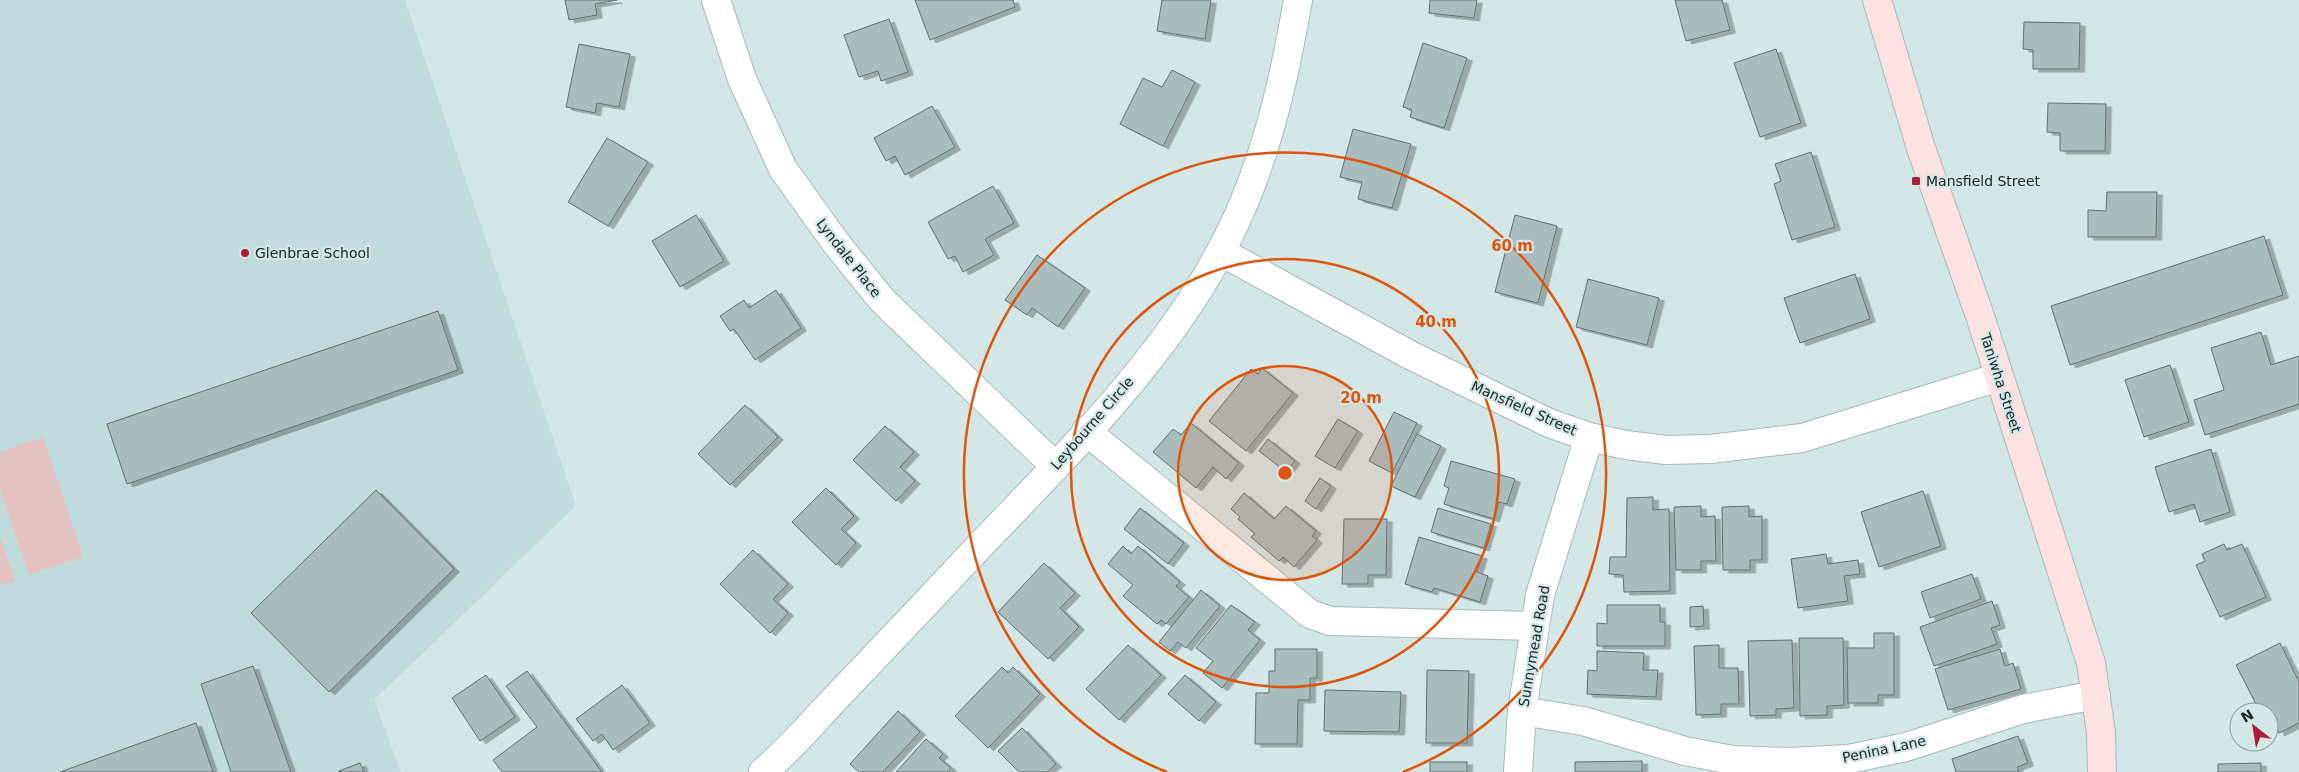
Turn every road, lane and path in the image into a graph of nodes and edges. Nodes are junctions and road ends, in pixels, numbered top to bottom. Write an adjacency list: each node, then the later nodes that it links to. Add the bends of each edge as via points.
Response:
1 (716, 0): 8 (street, Lyndale Place, via 742,79 783,169 836,243 882,300)
2 (1298, 0): 4 (street, Leybourne Circle, via 1280,95 1264,151)
3 (1877, 0): 5 (main road, Taniwha Street, via 1921,148)
4 (1221, 252): 6 (street, Leybourne Circle, via 1148,359); 7 (street, Mansfield Street, via 1412,356 1549,423)
5 (1999, 377): 7 (street, Mansfield Street, via 1802,438 1666,450); 10 (main road, Taniwha Street, via 2074,604 2091,663)
6 (1086, 431): 8 (street, Leybourne Circle); 9 (street, via 1310,614 1330,621)
7 (1589, 437): 9 (street, Sunnymead Road, via 1540,595)
8 (1055, 466): 12 (street, Leybourne Circle)
9 (1535, 626): 11 (street, Sunnymead Road)
10 (2096, 695): 11 (street, Penina Lane, via 2023,708 1906,747 1849,759 1790,762 1732,760 1685,751 1583,721); 14 (main road, Taniwha Street)
11 (1522, 711): 13 (street, Sunnymead Road)
12 (774, 769)
13 (1518, 772)
14 (2102, 772)

